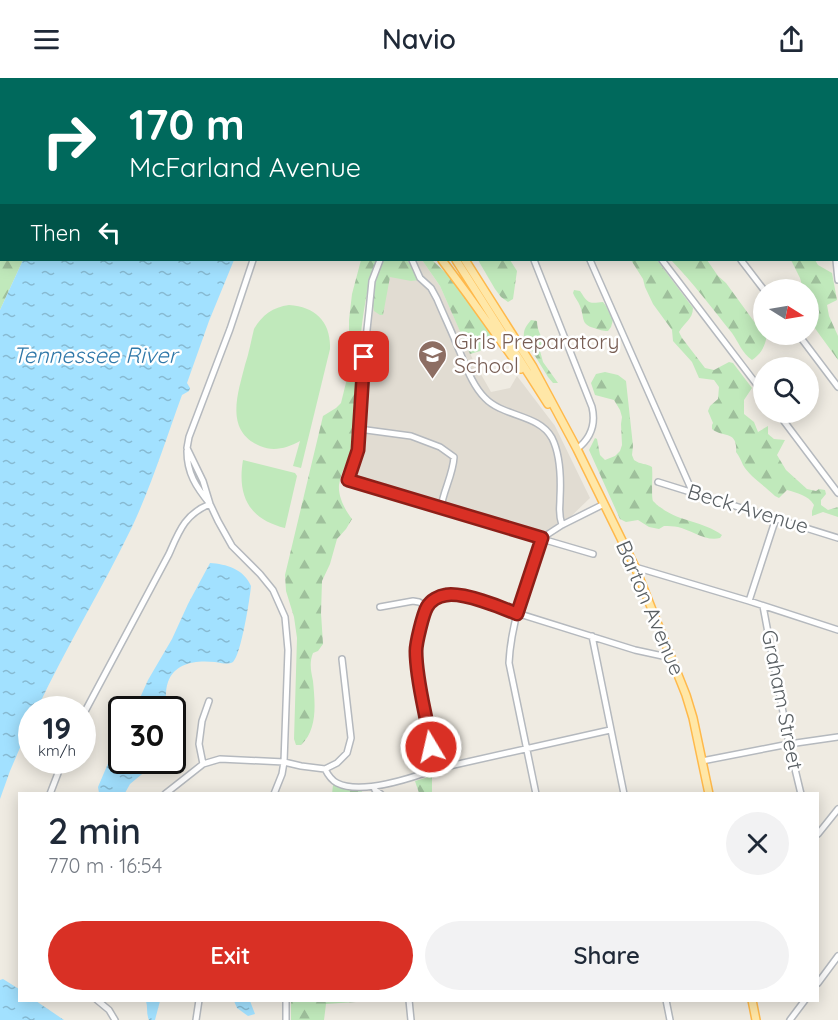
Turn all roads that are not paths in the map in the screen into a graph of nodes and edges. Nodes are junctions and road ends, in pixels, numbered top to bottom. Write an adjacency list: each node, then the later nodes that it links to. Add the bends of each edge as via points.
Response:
1 (253, 261): 25 (street, via 187,448)
2 (380, 261): 19 (street, via 372,281)
3 (412, 261): 29 (street, via 420,278 431,288 477,388 495,406 536,423 551,437 561,475)
4 (443, 261): 17 (main road)
5 (457, 261): 17 (main road, Barton Avenue)
6 (466, 261): 20 (main road, Barton Avenue)
7 (534, 261): 21 (street, via 595,418 584,444)
8 (590, 261): 23 (street)
9 (663, 261): 15 (street)
10 (742, 261): 12 (street)
11 (837, 261): 13 (street)
12 (756, 279)
13 (838, 280)
14 (806, 345): 16 (street)
15 (753, 380)
16 (838, 387)
17 (548, 404): 20 (main road, Barton Avenue)
18 (785, 423): 24 (street)
19 (359, 429): 27 (street, via 358,450 348,480); 27 (street, via 411,436 454,457)
20 (567, 431): 21 (main road, Barton Avenue)
21 (577, 449): 26 (main road, Barton Avenue)
22 (658, 482): 23 (street, Beck Avenue)
23 (692, 492): 28 (street, Beck Avenue)
24 (838, 493)
25 (210, 504): 43 (street, via 197,509 177,536); 50 (street, via 232,546 273,590 285,617 288,650)
26 (604, 504): 29 (street); 33 (main road, Barton Avenue)
27 (441, 508): 30 (street)
28 (776, 518): 31 (street, Beck Avenue); 34 (street)
29 (562, 525): 30 (street)
30 (542, 538): 32 (street); 38 (street)
31 (838, 538)
32 (593, 554)
33 (635, 567): 34 (street); 41 (main road, Barton Avenue)
34 (749, 601): 35 (street)
35 (763, 606): 39 (street); 47 (street, Graham Street)
36 (380, 607): 37 (street, via 413,602)
37 (427, 607): 38 (street, via 436,598 449,594); 53 (street, via 416,651)
38 (517, 614): 40 (street); 48 (street, via 508,663)
39 (838, 630)
40 (591, 636): 41 (street); 45 (street)
41 (672, 658): 49 (main road, Barton Avenue, via 693,718)
42 (342, 659): 52 (street, via 351,738 347,753)
43 (92, 696)
44 (209, 701): 51 (street, via 199,744)
45 (610, 730): 48 (street); 61 (street)
46 (838, 737): 47 (street)
47 (789, 744): 49 (street); 63 (street, Graham Street)
48 (527, 750): 53 (street); 60 (street)
49 (702, 761): 62 (main road, Barton Avenue)
50 (284, 762): 51 (street, via 220,759); 52 (street); 58 (street)
51 (203, 764): 57 (street)
52 (325, 769): 55 (street, via 338,784)
53 (436, 769): 55 (street)
54 (58, 774): 56 (street)
55 (374, 787): 59 (street)
56 (51, 792)
57 (168, 792)
58 (275, 792)
59 (378, 792)
60 (536, 792)
61 (624, 792)
62 (709, 792)
63 (801, 792)
64 (838, 809): 65 (street)
65 (819, 833)
66 (838, 956): 67 (street)
67 (819, 982)
68 (99, 1002): 75 (street)
69 (199, 1002): 76 (street)
70 (286, 1002): 77 (street)
71 (409, 1002): 78 (street)
72 (666, 1002): 79 (street)
73 (752, 1002): 80 (main road)
74 (803, 1002): 81 (street)
75 (116, 1020)
76 (196, 1020)
77 (286, 1020)
78 (411, 1020)
79 (670, 1020)
80 (756, 1020)
81 (790, 1020)

